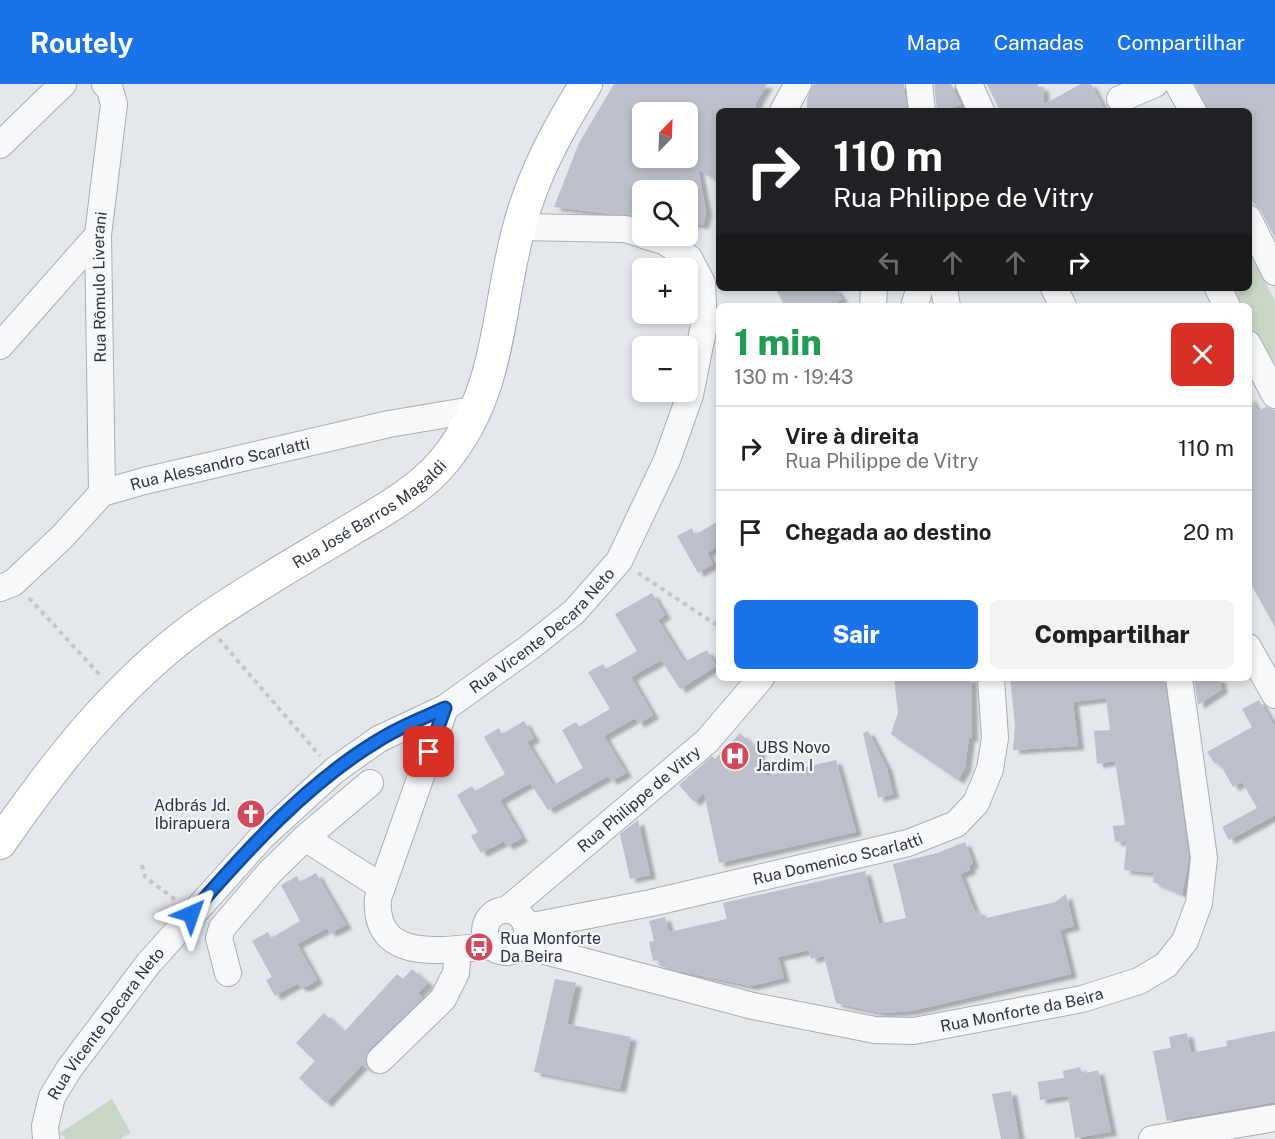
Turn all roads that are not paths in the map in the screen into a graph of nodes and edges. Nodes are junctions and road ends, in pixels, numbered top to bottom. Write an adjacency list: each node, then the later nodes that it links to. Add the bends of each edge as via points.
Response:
1 (63, 84): 14 (street)
2 (105, 84): 18 (street, Rua Rômulo Liverani, via 114,104)
3 (586, 84): 15 (main road, Rua José Barros Magaldi, via 558,129)
4 (798, 84): 10 (street)
5 (919, 84): 11 (street)
6 (969, 84): 12 (street)
7 (1155, 84): 9 (street)
8 (1178, 84): 13 (street)
9 (1120, 98)
10 (785, 108)
11 (922, 108)
12 (980, 108)
13 (1190, 108)
14 (0, 145)
15 (519, 226): 17 (street, Rua Vicente Decara Neto); 24 (main road, Rua José Barros Magaldi, via 496,349)
16 (1252, 226): 20 (street)
17 (632, 231)
18 (98, 235): 21 (street); 25 (street, Rua Rômulo Liverani)
19 (671, 246): 32 (street, Rua Vicente Decara Neto, via 688,258 702,283 704,325 690,395 667,460 619,561 574,612)
20 (1275, 272)
21 (0, 346)
22 (1252, 350): 23 (street)
23 (1272, 381)
24 (478, 409): 25 (street, Rua Alessandro Scarlatti, via 389,424); 35 (main road, Rua José Barros Magaldi, via 466,432 431,476 393,504 198,625 117,694 31,798)
25 (102, 493): 26 (street, via 62,537)
26 (6, 586)
27 (1252, 653): 31 (street)
28 (757, 681): 37 (street, Rua Philippe de Vitry, via 707,741)
29 (991, 681): 38 (street, Rua Domenico Scarlatti, via 995,738 990,769 976,803 956,824 908,843 562,921)
30 (1179, 681): 38 (street, Rua Monforte da Beira, via 1204,858 1199,903 1185,941 1166,965 1139,981 1082,999 925,1029 875,1030 753,1006 580,960)
31 (1275, 695)
32 (445, 708): 36 (street); 45 (street, Rua Vicente Decara Neto, via 380,739 335,770 262,837 148,964 69,1069 52,1096)
33 (370, 783): 34 (street)
34 (305, 838): 36 (street); 42 (street, via 222,928 219,938)
35 (0, 843)
36 (382, 887): 41 (street, via 377,915 382,928 395,942)
37 (508, 909): 38 (street, via 524,918); 39 (street, via 489,918)
38 (526, 936): 39 (street, via 513,951 501,952)
39 (488, 937): 40 (street); 41 (street)
40 (458, 949): 41 (street); 43 (street, via 456,973 443,999)
41 (429, 951)
42 (228, 973)
43 (380, 1060)
44 (1275, 1118): 46 (street)
45 (46, 1139)
46 (1152, 1139)

